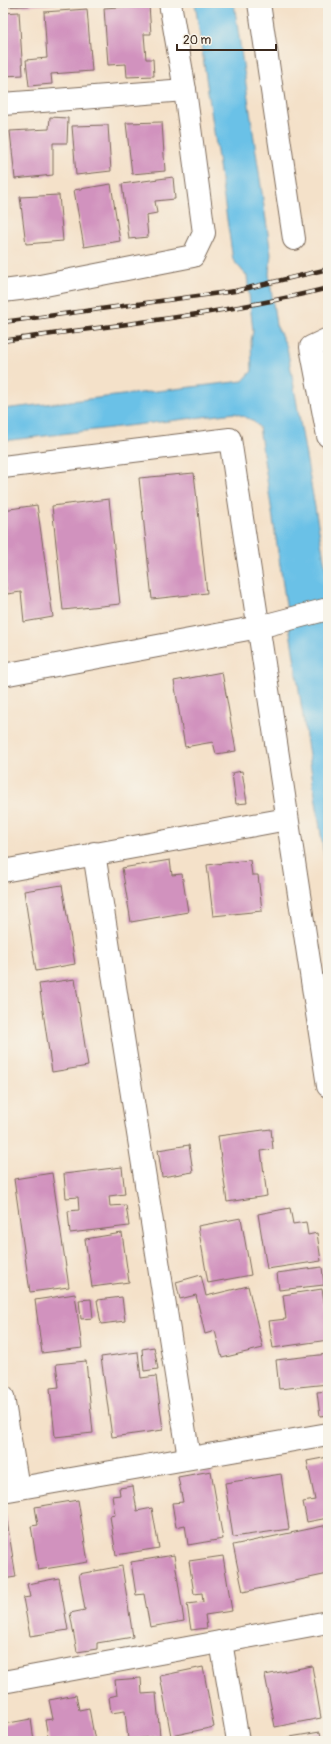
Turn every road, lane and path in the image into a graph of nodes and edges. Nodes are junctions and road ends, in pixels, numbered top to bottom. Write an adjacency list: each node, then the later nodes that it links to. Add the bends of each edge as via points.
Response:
1 (170, 3): 3 (street)
2 (260, 3): 5 (street)
3 (185, 90): 4 (street); 6 (street, via 204,233 193,256)
4 (3, 104)
5 (294, 239)
6 (3, 292)
7 (328, 339): 8 (street, via 311,347)
8 (325, 403): 9 (street)
9 (328, 436)
10 (3, 467): 12 (street, via 230,439)
11 (328, 609): 12 (street)
12 (259, 627): 13 (street); 14 (street)
13 (3, 675)
14 (287, 819): 15 (street); 17 (street)
15 (94, 853): 16 (street); 21 (street)
16 (3, 871)
17 (322, 1012): 18 (street)
18 (328, 1086)
19 (3, 1397): 22 (street)
20 (328, 1434): 21 (street)
21 (189, 1458): 22 (street)
22 (10, 1490)
23 (328, 1622): 24 (street)
24 (221, 1642): 25 (street); 26 (street)
25 (3, 1682)
26 (238, 1741)

